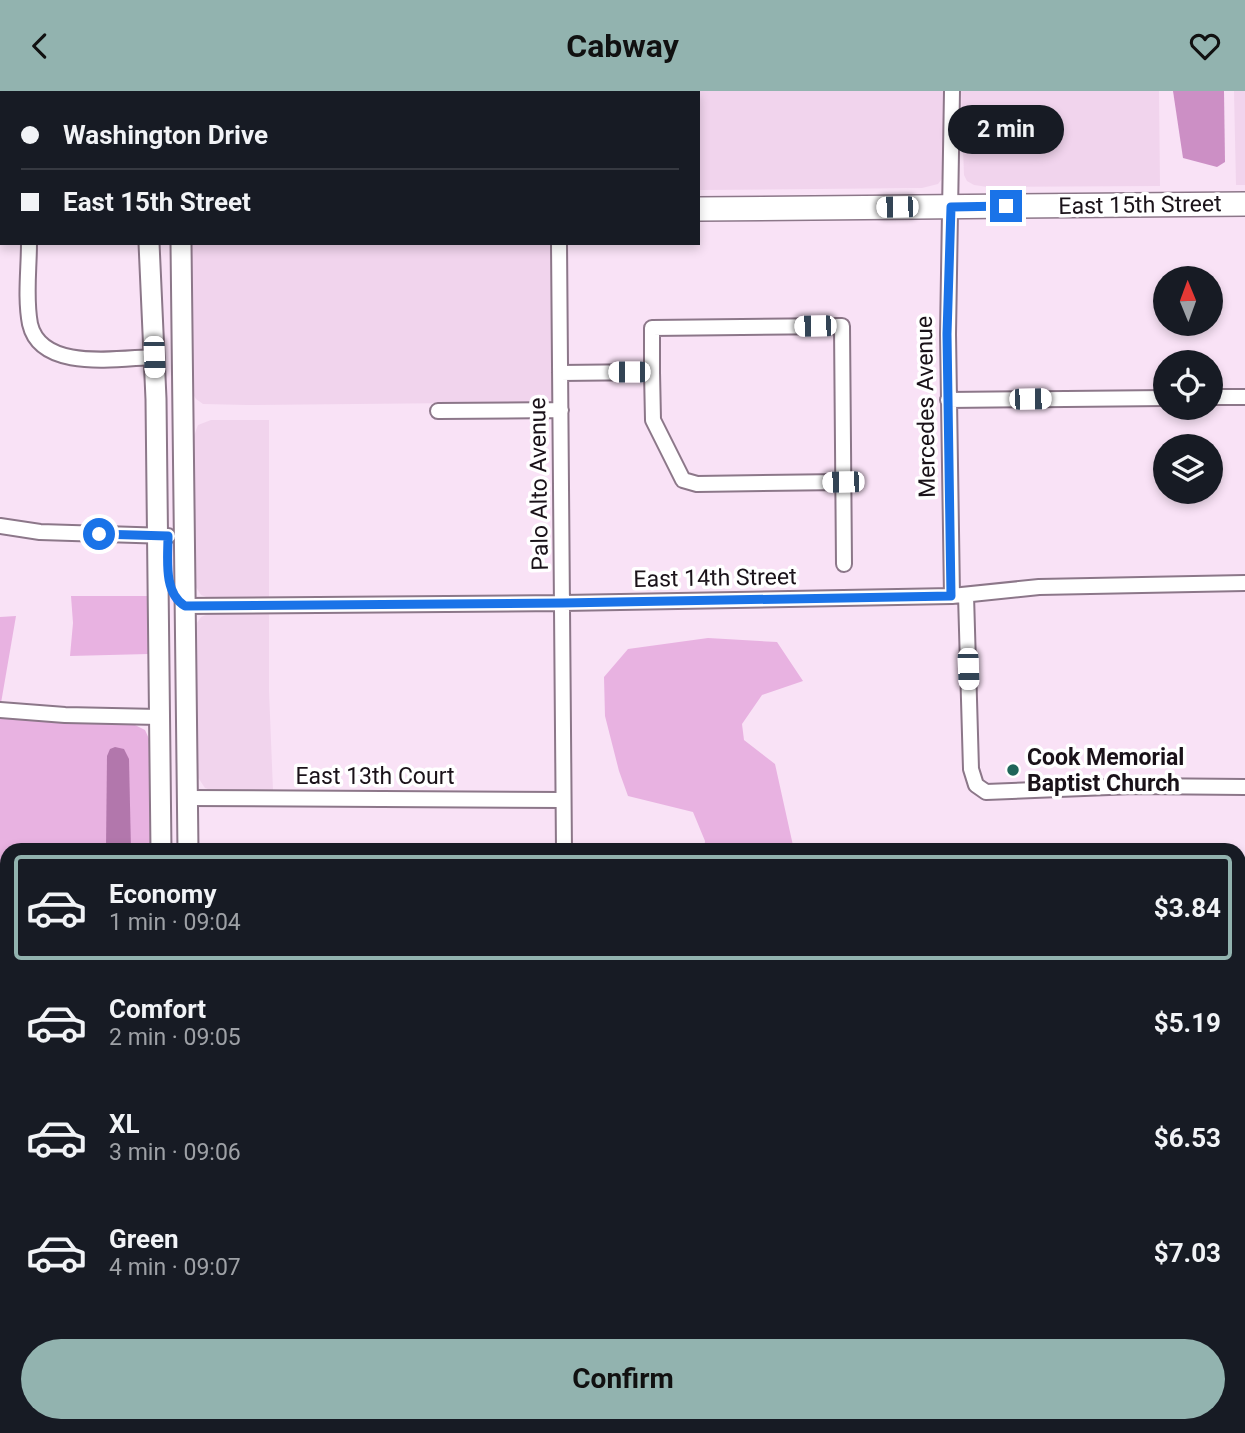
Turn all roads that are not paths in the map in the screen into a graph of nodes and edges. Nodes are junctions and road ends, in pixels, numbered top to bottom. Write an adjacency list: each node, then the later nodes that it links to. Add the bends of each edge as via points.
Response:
1 (952, 91): 3 (street, Mercedes Avenue)
2 (1245, 204): 3 (main road, East 15th Street)
3 (951, 207): 4 (main road, East 15th Street); 15 (street, Mercedes Avenue)
4 (700, 209)
5 (29, 245): 9 (street, via 29,317 41,344 55,354 74,358)
6 (149, 245): 9 (main road)
7 (181, 245): 25 (main road)
8 (559, 245): 11 (street, Palo Alto Avenue)
9 (154, 357): 20 (main road, via 157,497)
10 (652, 372): 11 (street); 18 (street, via 653,420 683,480 697,484); 18 (street, via 652,328 842,325)
11 (560, 373): 16 (street, Palo Alto Avenue)
12 (1223, 397): 13 (street)
13 (1245, 397)
14 (1153, 398): 15 (street)
15 (948, 400): 23 (street, Mercedes Avenue)
16 (561, 410): 17 (street); 24 (street, Palo Alto Avenue)
17 (438, 411)
18 (843, 482): 21 (street)
19 (0, 526): 20 (street, via 40,532)
20 (163, 536): 25 (main road, via 171,587); 27 (main road)
21 (844, 563)
22 (1245, 583): 23 (street, East 14th Street, via 1039,587)
23 (959, 595): 24 (street, East 14th Street); 28 (street, Mercedes Avenue, via 971,769 976,785 986,792)
24 (563, 603): 25 (street, East 14th Street); 30 (street, Palo Alto Avenue)
25 (185, 606): 29 (main road)
26 (0, 710): 27 (street)
27 (159, 717): 31 (main road)
28 (1245, 787)
29 (187, 797): 30 (street, East 13th Court); 32 (main road)
30 (563, 800): 33 (street, Palo Alto Avenue)
31 (161, 843)
32 (188, 843)
33 (564, 843)

